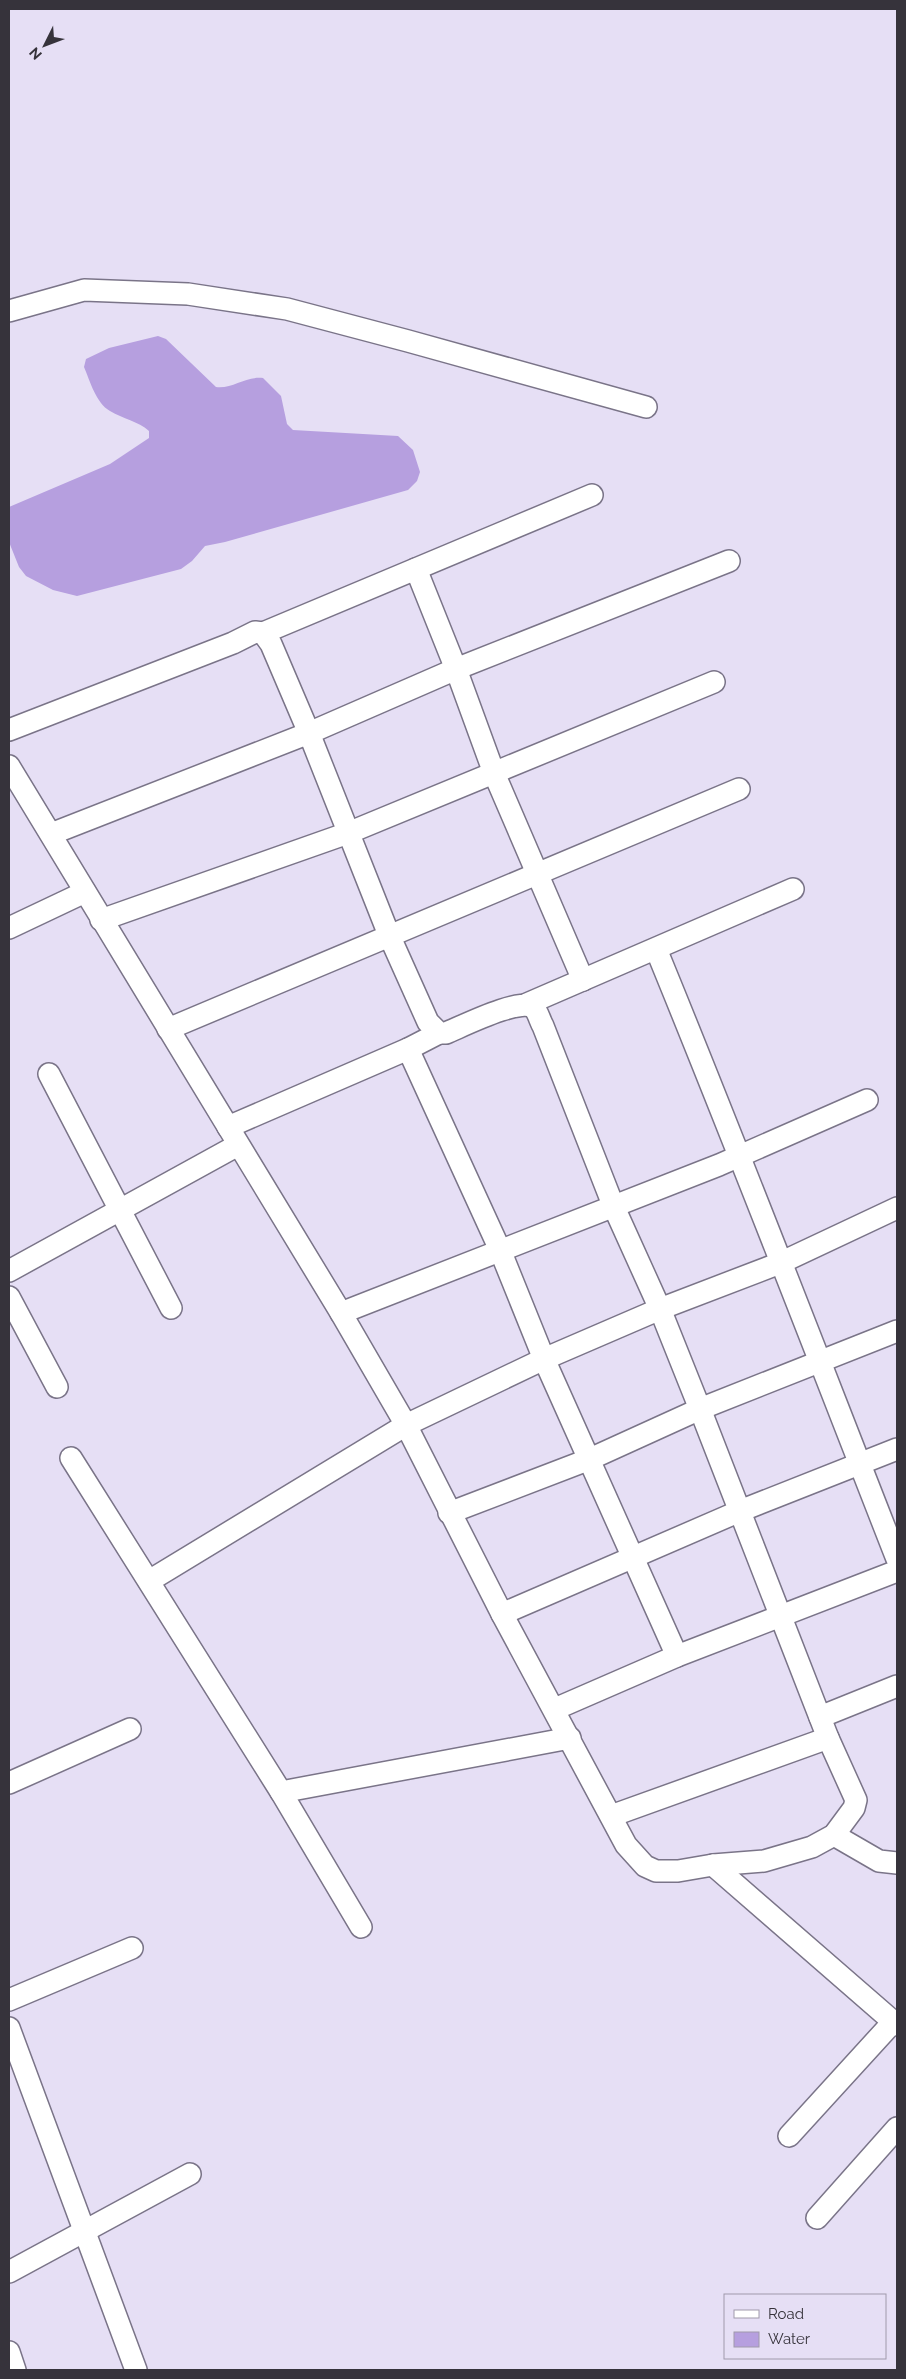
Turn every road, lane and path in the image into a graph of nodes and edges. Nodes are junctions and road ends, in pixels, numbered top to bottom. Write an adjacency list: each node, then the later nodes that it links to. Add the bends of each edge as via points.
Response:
1 (9, 311): 2 (street, via 84,290 188,294 287,310 408,340)
2 (646, 407)
3 (592, 495): 5 (street)
4 (729, 561): 7 (street)
5 (416, 568): 6 (street); 7 (street)
6 (263, 633): 9 (street, via 256,632); 10 (street, via 271,644)
7 (456, 669): 10 (street); 12 (street)
8 (714, 682): 12 (street)
9 (9, 730)
10 (309, 733): 14 (street); 15 (street)
11 (9, 766): 15 (street)
12 (494, 773): 14 (street); 16 (street)
13 (739, 789): 16 (street)
14 (348, 833): 19 (street); 21 (street)
15 (51, 834): 18 (street)
16 (537, 874): 21 (street); 23 (street)
17 (793, 890): 22 (street)
18 (85, 892): 19 (street); 20 (street)
19 (101, 920): 25 (street)
20 (9, 928)
21 (388, 935): 25 (street); 26 (street, via 428,1022)
22 (656, 948): 23 (street); 32 (street)
23 (583, 980): 24 (street)
24 (527, 1004): 26 (street, via 514,1005); 33 (street, via 534,1008 543,1026)
25 (168, 1029): 30 (street)
26 (439, 1033): 27 (street)
27 (408, 1049): 30 (street); 36 (street)
28 (48, 1074): 35 (street)
29 (867, 1100): 32 (street)
30 (228, 1127): 31 (street)
31 (238, 1145): 35 (street); 42 (street)
32 (740, 1155): 33 (street); 37 (street)
33 (614, 1206): 36 (street); 41 (street)
34 (897, 1208): 37 (street)
35 (119, 1211): 38 (street); 40 (street)
36 (500, 1250): 42 (street); 44 (street)
37 (780, 1263): 41 (street); 45 (street)
38 (9, 1271)
39 (9, 1297): 46 (street)
40 (171, 1308)
41 (660, 1309): 44 (street); 47 (street)
42 (341, 1313): 48 (street)
43 (897, 1331): 45 (street)
44 (544, 1359): 48 (street); 51 (street)
45 (820, 1363): 47 (street); 52 (street)
46 (57, 1387)
47 (700, 1409): 51 (street); 53 (street)
48 (406, 1424): 54 (street); 58 (street)
49 (897, 1449): 52 (street)
50 (71, 1458): 58 (street)
51 (590, 1459): 54 (street); 55 (street)
52 (860, 1464): 53 (street); 56 (street)
53 (740, 1511): 55 (street); 60 (street)
54 (449, 1513): 59 (street)
55 (634, 1557): 59 (street); 61 (street)
56 (897, 1559)
57 (897, 1571): 60 (street)
58 (149, 1581): 69 (street)
59 (502, 1614): 63 (street)
60 (781, 1614): 61 (street); 64 (street)
61 (677, 1656): 63 (street)
62 (897, 1686): 64 (street)
63 (555, 1709): 66 (street)
64 (820, 1716): 67 (street)
65 (130, 1729): 68 (street)
66 (570, 1738): 69 (street); 70 (street)
67 (828, 1738): 70 (street); 71 (street, via 856,1800 854,1808)
68 (9, 1783)
69 (281, 1792): 74 (street)
70 (611, 1816): 73 (street, via 626,1845 645,1866 656,1871 678,1871)
71 (834, 1835): 72 (street, via 879,1861); 73 (street, via 812,1847 764,1861)
72 (897, 1863)
73 (713, 1865): 77 (street)
74 (360, 1927)
75 (132, 1948): 76 (street)
76 (9, 2000)
77 (895, 2024): 80 (street)
78 (9, 2028): 83 (street)
79 (897, 2128): 82 (street)
80 (789, 2136)
81 (190, 2174): 83 (street)
82 (816, 2218)
83 (86, 2230): 84 (street); 87 (street)
84 (9, 2272)
85 (9, 2352): 86 (street)
86 (15, 2370)
87 (136, 2370)

